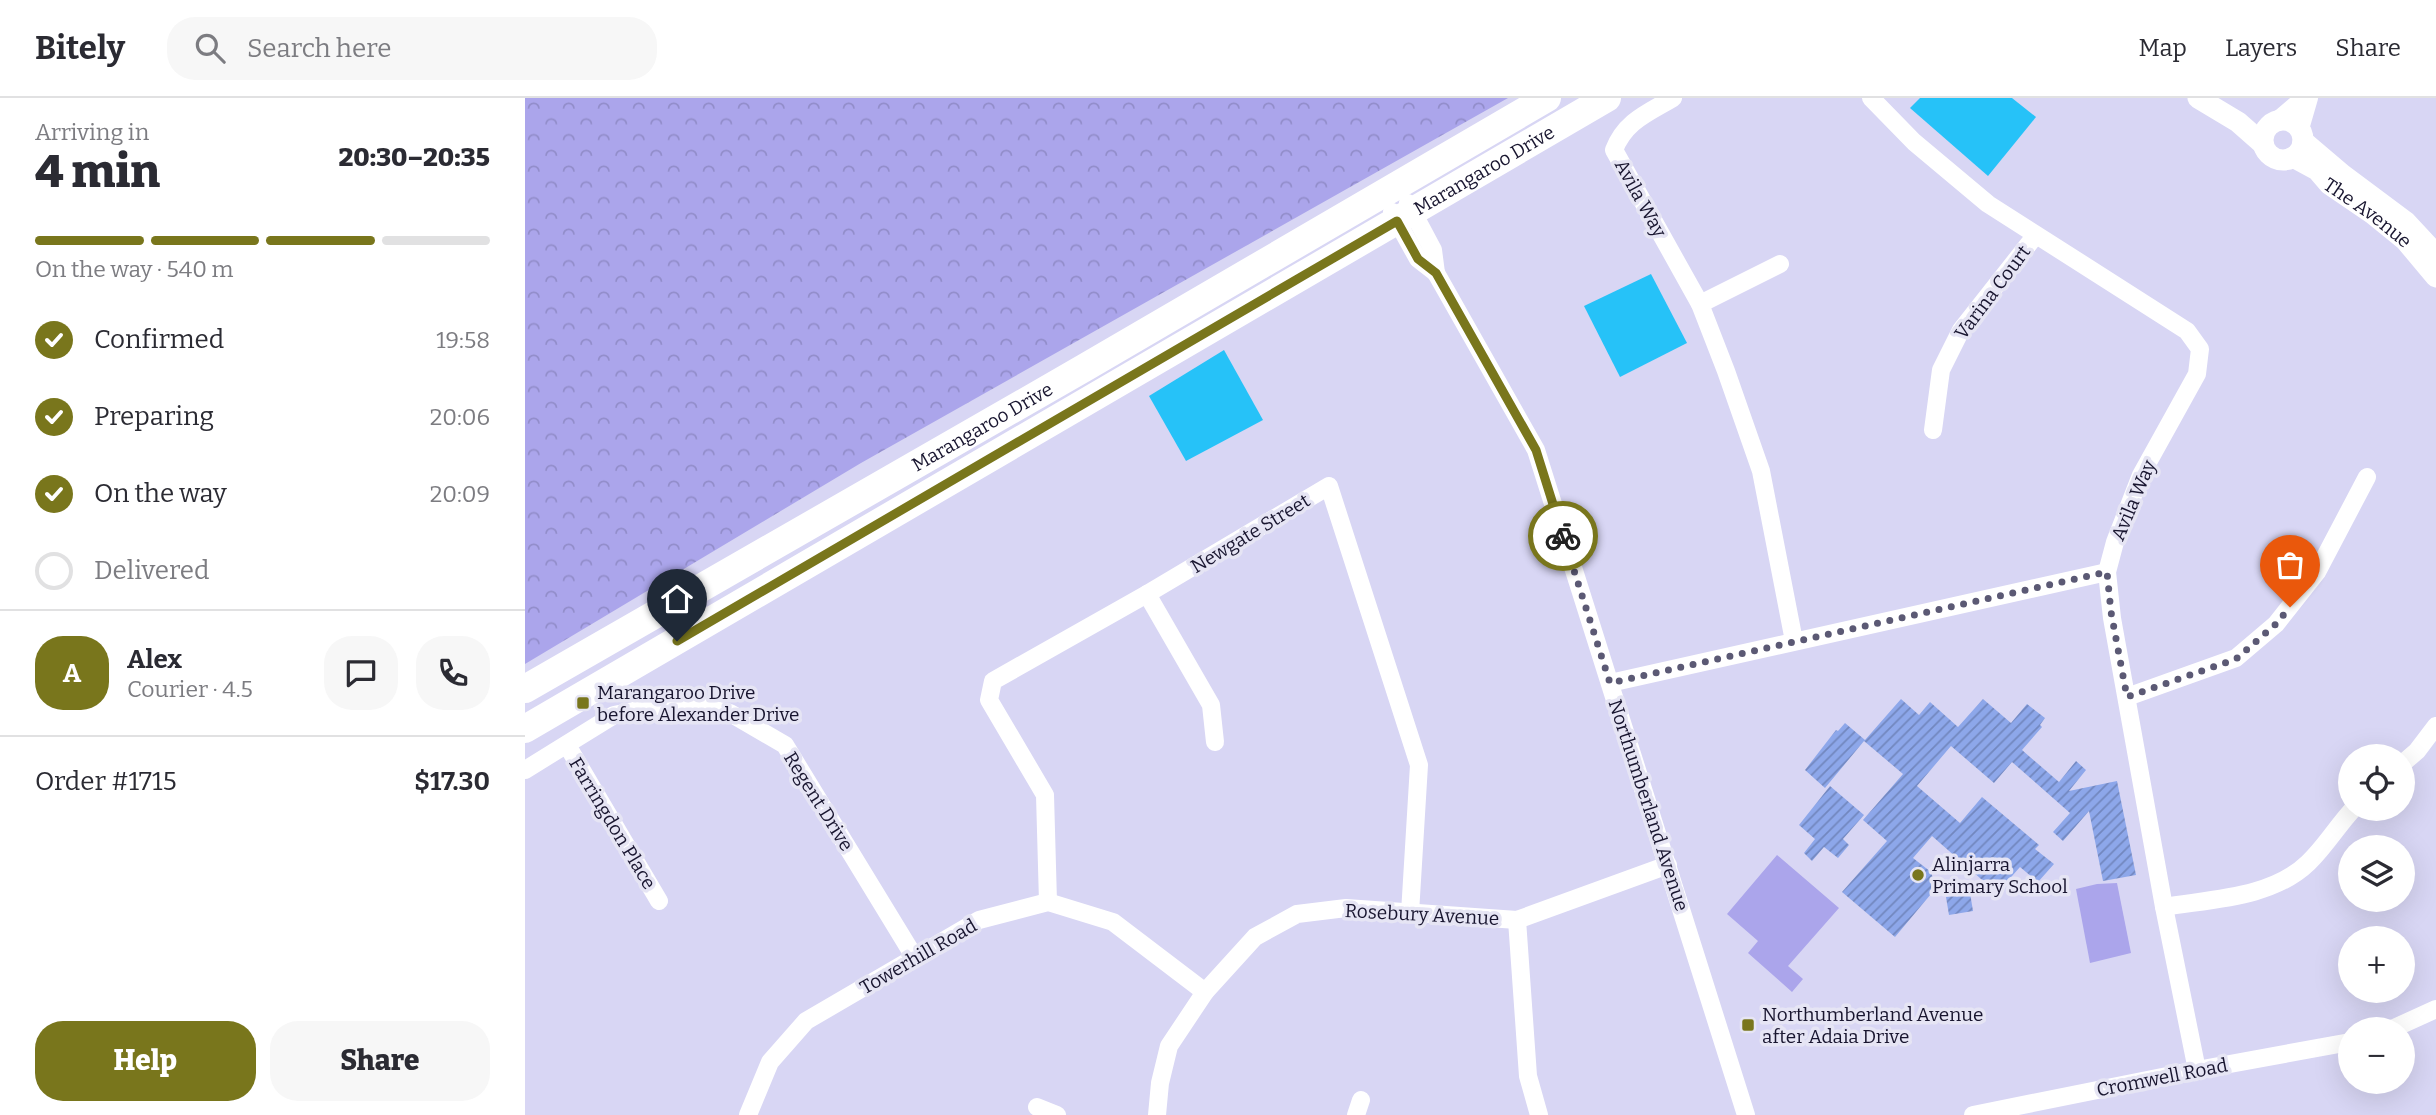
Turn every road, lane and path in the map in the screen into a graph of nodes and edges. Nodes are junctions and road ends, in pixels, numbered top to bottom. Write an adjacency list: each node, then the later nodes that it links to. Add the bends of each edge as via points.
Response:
1 (1547, 98): 9 (main road, Marangaroo Drive)
2 (1607, 98): 10 (main road, Marangaroo Drive)
3 (1673, 98): 15 (street, Avila Way, via 1629,125 1614,150)
4 (1871, 98): 11 (street, Avila Way, via 1914,142 1988,204)
5 (2198, 98): 7 (street, via 2238,122)
6 (2307, 98): 7 (street); 8 (street)
7 (2270, 130): 8 (street, via 2290,121); 8 (street, via 2265,150 2275,158 2281,160)
8 (2298, 143): 12 (street, The Avenue, via 2406,222); 14 (street, The Avenue, via 2329,184 2405,240)
9 (1390, 189): 10 (street, Northumberland Avenue); 22 (main road, Marangaroo Drive)
10 (1405, 217): 20 (main road, Marangaroo Drive); 23 (street, Northumberland Avenue, via 1433,250 1436,273 1536,450)
11 (2035, 236): 16 (street, Varina Court, via 1961,330 1941,370); 18 (street, Avila Way, via 2187,331 2200,349 2197,374 2141,475)
12 (2436, 254)
13 (1780, 264): 15 (street)
14 (2436, 277)
15 (1700, 304): 21 (street, Avila Way, via 1761,471)
16 (1933, 430)
17 (2367, 477): 25 (street, via 2317,572 2276,624 2236,659)
18 (2107, 572): 21 (street); 25 (street, Avila Way)
19 (1147, 594): 28 (street, via 1211,705); 35 (street, Newgate Street, via 993,681 989,700 1045,795); 37 (street, Newgate Street, via 1329,486 1419,765)
20 (699, 628): 22 (main road, via 585,677 577,673); 27 (main road, Marangaroo Drive)
21 (1794, 641): 23 (street)
22 (578, 657): 24 (main road, Marangaroo Drive)
23 (1610, 683): 33 (street, Northumberland Avenue)
24 (525, 689)
25 (2127, 697): 36 (street, Avila Way)
26 (2436, 726): 30 (street)
27 (525, 729)
28 (1215, 742)
29 (567, 745): 31 (street, Regent Drive); 34 (street, Farringdon Place); 39 (street, Regent Drive, via 614,715 676,702 730,713 785,745)
30 (2415, 753)
31 (525, 771)
32 (2343, 821): 36 (street, via 2309,862 2263,890)
33 (1668, 865): 38 (street, Rosebury Avenue); 50 (street, Northumberland Avenue)
34 (659, 901)
35 (1048, 902): 39 (street, Towerhill Road, via 979,920); 40 (street, via 1113,922)
36 (2164, 907): 44 (street, Avila Way)
37 (1410, 913): 38 (street, Rosebury Avenue); 40 (street, Rosebury Avenue, via 1346,908 1297,914 1255,937)
38 (1517, 920): 49 (street, via 1528,1076)
39 (915, 958): 46 (street, Towerhill Road, via 806,1021 770,1062)
40 (1205, 992): 48 (street, Rosebury Avenue, via 1169,1046)
41 (2436, 1009): 42 (street)
42 (2415, 1019)
43 (2338, 1044): 44 (street, Cromwell Road)
44 (2197, 1070): 51 (street, Cromwell Road)
45 (1038, 1107): 47 (street)
46 (748, 1115)
47 (1057, 1115)
48 (1157, 1115)
49 (1539, 1115)
50 (1746, 1115)
51 (1973, 1115)

